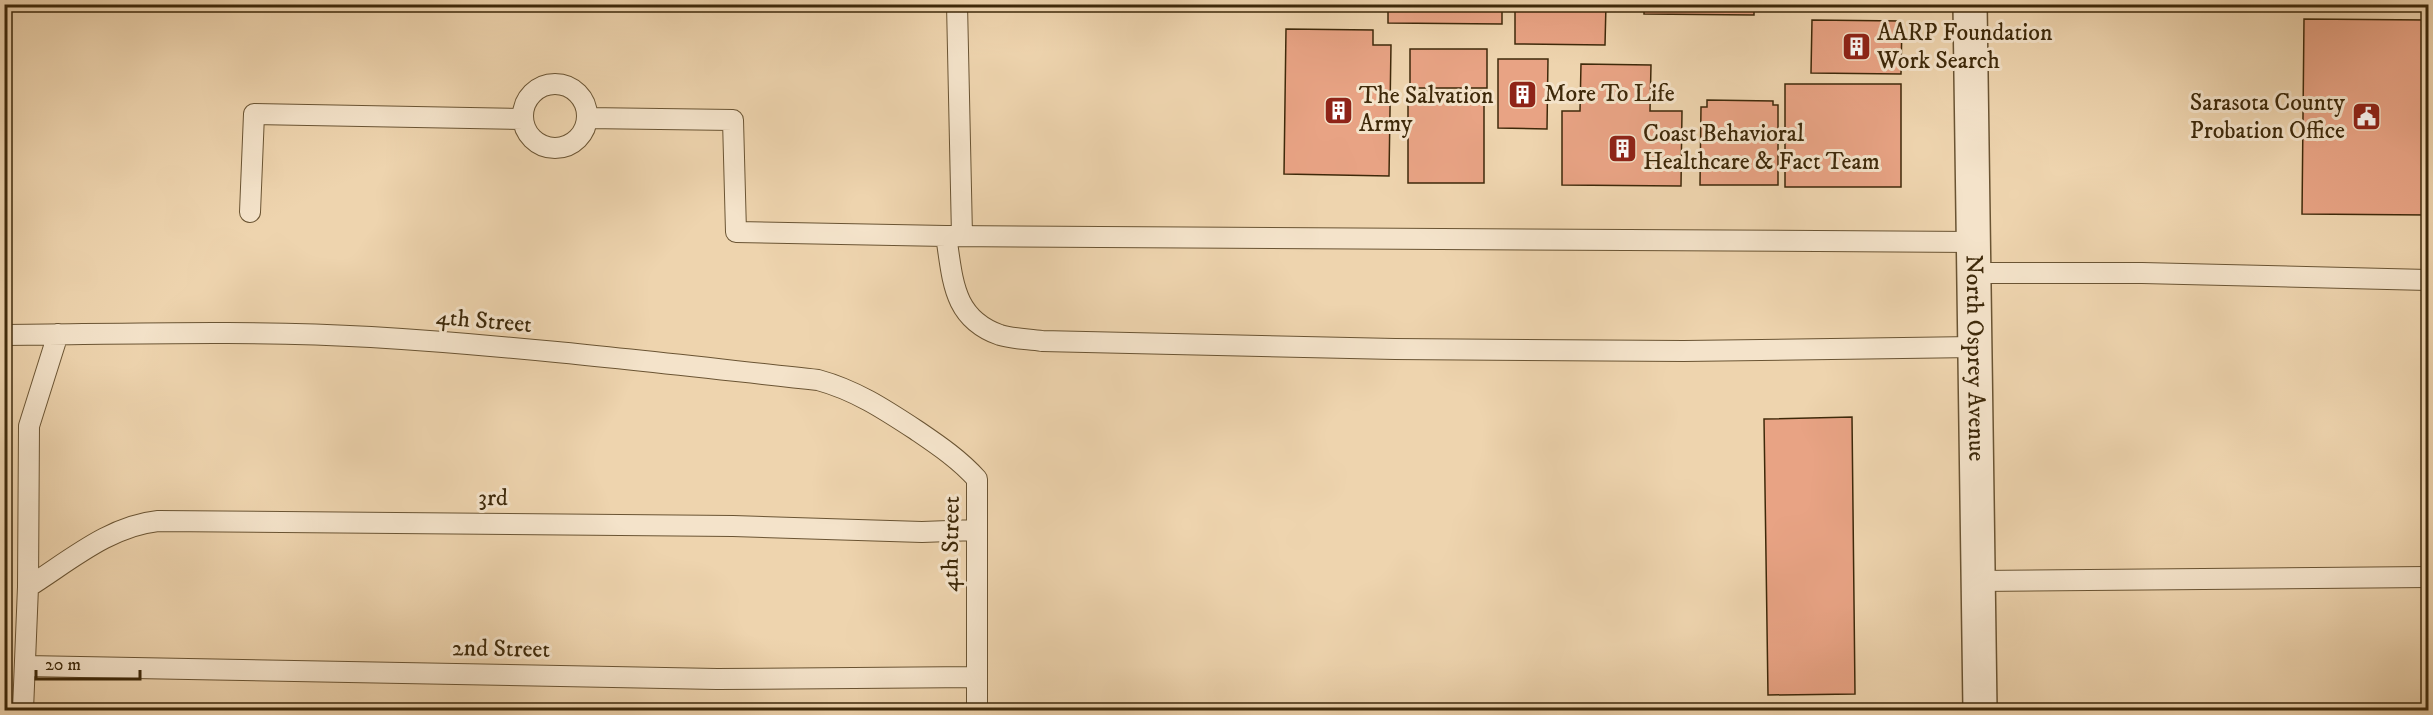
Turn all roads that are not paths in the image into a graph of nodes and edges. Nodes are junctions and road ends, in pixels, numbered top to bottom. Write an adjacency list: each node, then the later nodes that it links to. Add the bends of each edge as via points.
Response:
1 (957, 4): 6 (lane)
2 (1970, 4): 7 (street, North Osprey Avenue)
3 (587, 118): 4 (lane, via 583,134 575,142 556,149 535,143 527,135); 4 (lane, via 579,94 561,84 551,84 531,93); 6 (lane, via 733,120 736,232)
4 (523, 119): 5 (lane, via 254,114)
5 (250, 212)
6 (954, 236): 7 (lane); 11 (lane, via 956,298 972,321 1001,335 1042,341 1684,351)
7 (1973, 258): 8 (lane, via 2142,273); 11 (street, North Osprey Avenue)
8 (2428, 280)
9 (58, 334): 10 (lane, 4th Street); 12 (lane, 4th Street, via 372,337 818,380 875,403 959,459 977,479); 15 (lane, via 29,426)
10 (4, 335)
11 (1974, 347): 14 (street, North Osprey Avenue)
12 (976, 530): 15 (lane, 3rd, via 141,522 118,530); 17 (lane, 4th Street)
13 (2428, 577): 14 (lane)
14 (1978, 581): 20 (street, North Osprey Avenue)
15 (28, 587): 16 (lane)
16 (26, 666): 17 (lane, 2nd Street, via 717,679); 18 (lane)
17 (976, 677): 19 (lane, 4th Street)
18 (23, 711)
19 (977, 711)
20 (1980, 711)

